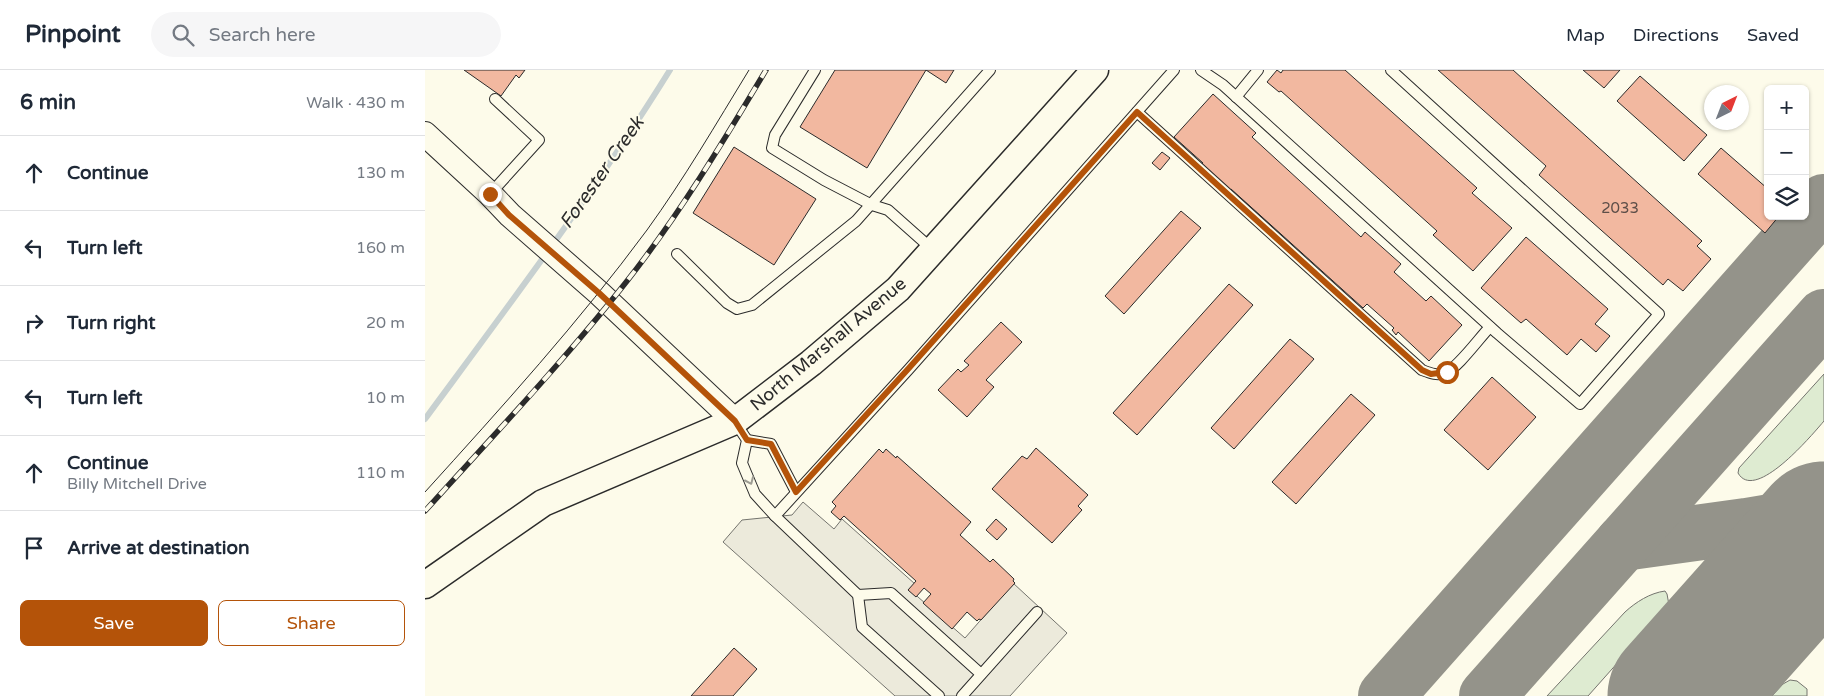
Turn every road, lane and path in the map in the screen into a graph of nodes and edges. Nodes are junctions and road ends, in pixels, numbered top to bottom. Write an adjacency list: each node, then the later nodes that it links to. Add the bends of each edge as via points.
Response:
1 (815, 70): 13 (lane, via 775,135 772,148)
2 (990, 70): 13 (lane)
3 (1095, 70): 14 (main road, North Marshall Avenue)
4 (1174, 70): 10 (lane)
5 (1201, 70): 8 (lane)
6 (1259, 70): 8 (lane)
7 (1391, 70): 16 (lane, via 1659,314 1580,404)
8 (1236, 97): 16 (lane)
9 (495, 100): 12 (lane, via 539,140)
10 (1137, 112): 16 (lane, via 1422,370 1431,374 1447,372); 18 (lane)
11 (425, 134): 12 (street)
12 (490, 194): 17 (street)
13 (872, 205): 14 (lane, via 888,210); 15 (lane, via 767,293 745,307 737,309 727,303)
14 (933, 250): 17 (main road, North Marshall Avenue, via 899,289 811,363)
15 (677, 254)
16 (1490, 327)
17 (741, 430): 18 (lane, via 771,444); 19 (lane, one-way to 19, via 742,463 755,494); 20 (main road, North Marshall Avenue, via 543,503)
18 (796, 492): 19 (lane)
19 (775, 516): 21 (lane)
20 (425, 585)
21 (858, 595): 23 (lane, via 891,593); 24 (lane, via 862,627)
22 (1037, 612): 23 (lane)
23 (981, 674): 25 (lane)
24 (939, 696)
25 (962, 696)

